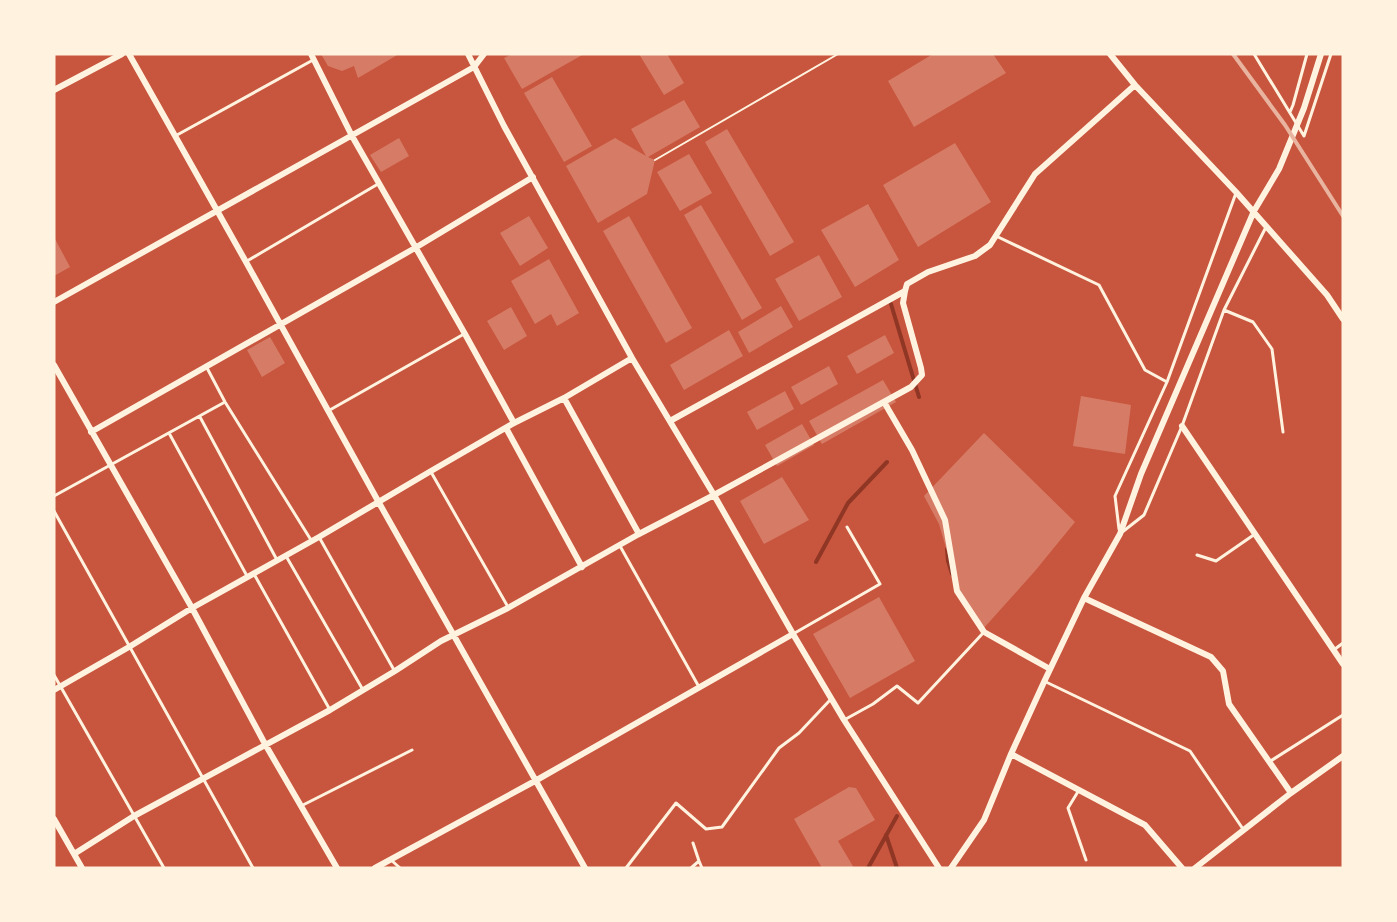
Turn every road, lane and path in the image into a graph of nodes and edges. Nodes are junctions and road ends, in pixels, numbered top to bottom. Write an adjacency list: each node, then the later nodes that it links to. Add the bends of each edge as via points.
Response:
1 (122, 54): 14 (street)
2 (129, 54): 16 (street)
3 (468, 54): 12 (street)
4 (484, 54): 12 (street)
5 (838, 54): 18 (path)
6 (1110, 54): 13 (street)
7 (1254, 54): 15 (lane)
8 (1307, 54): 15 (lane)
9 (1321, 54): 57 (street, via 1279,169 1254,212 1141,474)
10 (1331, 54): 15 (lane, via 1304,136)
11 (313, 57): 16 (lane); 17 (street)
12 (474, 67): 17 (street); 19 (street)
13 (1135, 85): 21 (street); 24 (street, via 1035,174)
14 (54, 90)
15 (1290, 112)
16 (175, 136): 22 (street)
17 (352, 136): 20 (street); 22 (street)
18 (655, 160)
19 (533, 177): 25 (street); 33 (street)
20 (380, 183): 25 (street); 26 (lane)
21 (1236, 192): 23 (street); 36 (lane)
22 (217, 211): 26 (street); 28 (street)
23 (1266, 226): 29 (lane); 30 (street, via 1328,295)
24 (996, 236): 27 (street, via 975,256 928,272 907,284); 36 (lane, via 1099,285 1145,370)
25 (415, 248): 31 (street); 32 (street)
26 (246, 262): 31 (street)
27 (905, 291): 39 (street, via 903,303 922,375 911,387); 42 (street)
28 (54, 302)
29 (1224, 310): 44 (lane); 47 (lane, via 1253,322 1272,350)
30 (1343, 319)
31 (280, 325): 35 (street); 40 (street)
32 (465, 334): 40 (lane); 43 (street)
33 (632, 358): 37 (street); 42 (street)
34 (54, 364): 46 (street)
35 (206, 366): 38 (lane); 46 (street)
36 (1167, 382): 57 (lane, via 1115,496)
37 (564, 398): 43 (street); 56 (street)
38 (225, 402): 41 (lane); 60 (lane)
39 (884, 402): 51 (street); 70 (street, via 945,520 957,591)
40 (328, 411): 53 (street)
41 (199, 416): 48 (lane); 64 (lane)
42 (670, 421): 51 (street)
43 (514, 423): 45 (street)
44 (1182, 426): 57 (lane, via 1144,515); 58 (street)
45 (506, 428): 50 (street); 65 (street)
46 (91, 432): 49 (street)
47 (1283, 432)
48 (169, 433): 49 (lane); 66 (lane)
49 (110, 466): 52 (lane); 68 (street)
50 (431, 471): 53 (street); 69 (lane)
51 (714, 495): 56 (street); 71 (street)
52 (54, 496)
53 (378, 501): 59 (street); 72 (street)
54 (54, 511): 74 (lane)
55 (847, 527): 71 (lane, via 880,584)
56 (639, 534): 61 (street)
57 (1120, 534): 67 (street)
58 (1255, 534): 62 (lane, via 1216,561); 75 (street)
59 (319, 537): 60 (street); 78 (lane)
60 (312, 541): 63 (street)
61 (620, 546): 65 (street); 81 (lane)
62 (1197, 555)
63 (286, 556): 64 (street); 83 (lane)
64 (277, 560): 66 (street)
65 (582, 567): 69 (street)
66 (251, 576): 68 (street); 85 (lane)
67 (1084, 598): 77 (street); 92 (street, via 1211,657 1223,671 1229,704)
68 (192, 608): 74 (street); 88 (street)
69 (508, 608): 72 (street)
70 (984, 632): 77 (street); 87 (lane, via 918,703 897,686)
71 (793, 634): 81 (street); 84 (street)
72 (453, 635): 78 (street); 94 (street)
73 (1343, 643): 75 (lane)
74 (129, 647): 82 (street); 93 (lane)
75 (1333, 650): 76 (street)
76 (1343, 664)
77 (1050, 669): 80 (street)
78 (395, 671): 83 (street)
79 (54, 675): 82 (lane)
80 (1044, 682): 90 (street); 100 (lane, via 1190,751)
81 (699, 687): 94 (street)
82 (57, 688): 98 (lane)
83 (363, 690): 85 (street)
84 (831, 699): 87 (street); 113 (lane, via 779,748 722,827 706,829 676,802)
85 (330, 710): 88 (street)
86 (1343, 715): 92 (lane)
87 (844, 720): 116 (street)
88 (265, 744): 93 (street); 97 (street)
89 (412, 750): 97 (lane)
90 (1011, 754): 95 (street); 117 (street, via 984,820)
91 (1343, 756): 96 (street)
92 (1269, 762): 96 (street)
93 (202, 778): 98 (street); 108 (lane)
94 (535, 781): 103 (street); 112 (street)
95 (1079, 790): 104 (lane, via 1068,808); 118 (street, via 1145,825)
96 (1291, 793): 100 (street)
97 (301, 806): 109 (street)
98 (134, 816): 102 (street); 107 (lane)
99 (54, 819): 102 (street)
100 (1244, 830): 119 (street)
101 (693, 843): 105 (lane)
102 (74, 854): 106 (street)
103 (391, 860): 110 (street); 111 (lane)
104 (1086, 860)
105 (699, 861): 114 (lane); 115 (lane)
106 (82, 868)
107 (164, 868)
108 (253, 868)
109 (337, 868)
110 (375, 868)
111 (400, 868)
112 (585, 868)
113 (626, 868)
114 (691, 868)
115 (702, 868)
116 (939, 868)
117 (951, 868)
118 (1182, 868)
119 (1195, 868)

